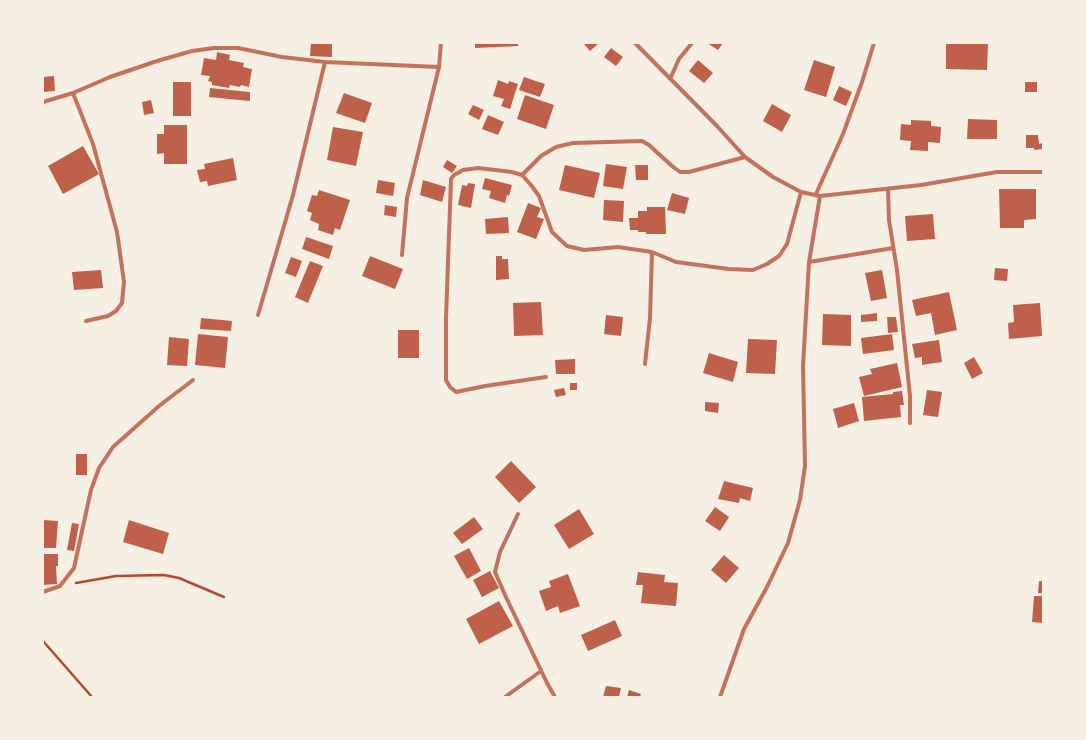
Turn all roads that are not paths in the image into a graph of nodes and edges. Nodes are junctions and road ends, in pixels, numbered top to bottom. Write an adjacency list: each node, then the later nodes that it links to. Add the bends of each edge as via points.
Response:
1 (441, 43): 6 (street)
2 (635, 43): 7 (street)
3 (692, 43): 7 (street, via 679,59)
4 (874, 43): 15 (street, via 843,134)
5 (325, 62): 6 (street); 8 (street, via 238,48 207,49 150,63); 20 (street, via 293,195)
6 (439, 67): 18 (street, via 407,198)
7 (670, 80): 10 (street)
8 (73, 93): 9 (street); 21 (street, via 93,144 118,232 124,282 122,303 116,311 108,316)
9 (43, 102)
10 (745, 157): 12 (street, via 689,172 680,172 642,141 573,143 556,147 541,156); 14 (street, via 773,177)
11 (1043, 172): 13 (street, via 997,172)
12 (522, 176): 17 (street, via 539,196 552,232 566,246 584,250 618,247); 23 (street, via 512,172 478,168 463,170 450,180 446,380 456,392)
13 (888, 189): 15 (street); 16 (street)
14 (801, 192): 15 (street); 17 (street, via 787,244 779,256 754,270 676,262)
15 (818, 195): 19 (street)
16 (893, 248): 19 (street); 25 (street, via 910,396)
17 (652, 252): 22 (street, via 650,318)
18 (402, 255)
19 (809, 262): 31 (street, via 803,366 805,466 800,500 788,543 744,629)
20 (258, 314)
21 (86, 321)
22 (645, 364)
23 (546, 377)
24 (194, 380): 27 (street, via 113,447 99,468 91,490 74,568 60,586)
25 (910, 423)
26 (518, 514): 28 (street, via 500,552 495,572)
27 (43, 592)
28 (541, 671): 29 (street); 30 (street)
29 (505, 697)
30 (555, 697)
31 (720, 697)

